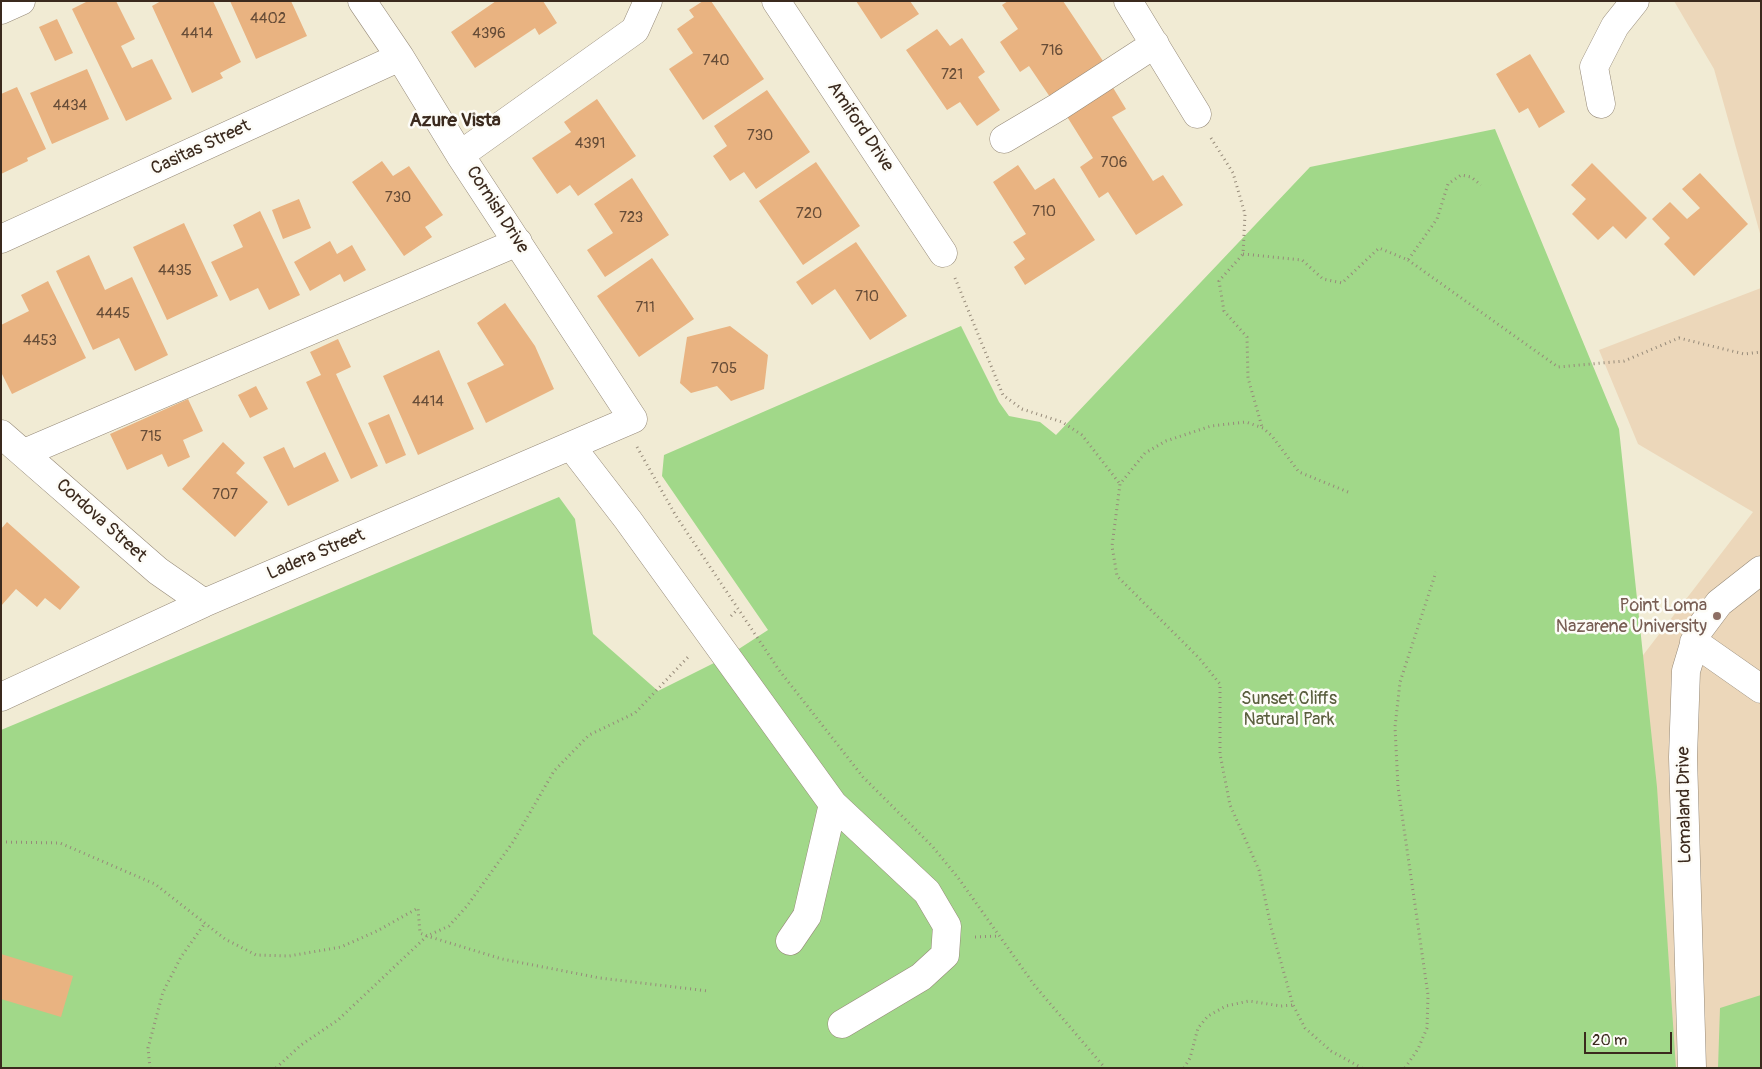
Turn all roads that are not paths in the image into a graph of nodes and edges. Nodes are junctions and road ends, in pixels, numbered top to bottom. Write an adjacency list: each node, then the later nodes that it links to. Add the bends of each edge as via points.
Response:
1 (21, 1): 7 (street)
2 (362, 1): 9 (street, Cornish Drive)
3 (648, 1): 13 (street, via 635,30)
4 (776, 1): 16 (street, Amiford Drive)
5 (1128, 1): 8 (street)
6 (1635, 1): 10 (street, via 1615,26 1594,67)
7 (1, 10)
8 (1155, 44): 11 (street); 12 (street)
9 (400, 57): 13 (street, Cornish Drive); 14 (street, Casitas Street)
10 (1600, 104)
11 (1197, 114)
12 (1004, 139)
13 (460, 155): 15 (street, Cornish Drive)
14 (1, 239)
15 (518, 242): 17 (street, Cornish Drive); 20 (street)
16 (943, 253)
17 (628, 421): 19 (street, Ladera Street)
18 (1, 434): 20 (street, Cordova Street)
19 (571, 446): 22 (street, Ladera Street); 26 (street)
20 (24, 453): 22 (street, Cordova Street, via 158,571)
21 (1761, 570): 23 (street, Lomaland Drive, via 1719,604 1698,631)
22 (204, 603): 25 (street, Ladera Street)
23 (1694, 642): 24 (street); 29 (street, Lomaland Drive, via 1686,671 1683,757)
24 (1761, 689)
25 (1, 697)
26 (834, 804): 27 (street, via 807,916); 28 (street, via 927,892 947,926 945,955 928,972)
27 (790, 941)
28 (842, 1024)
29 (1692, 1068)

